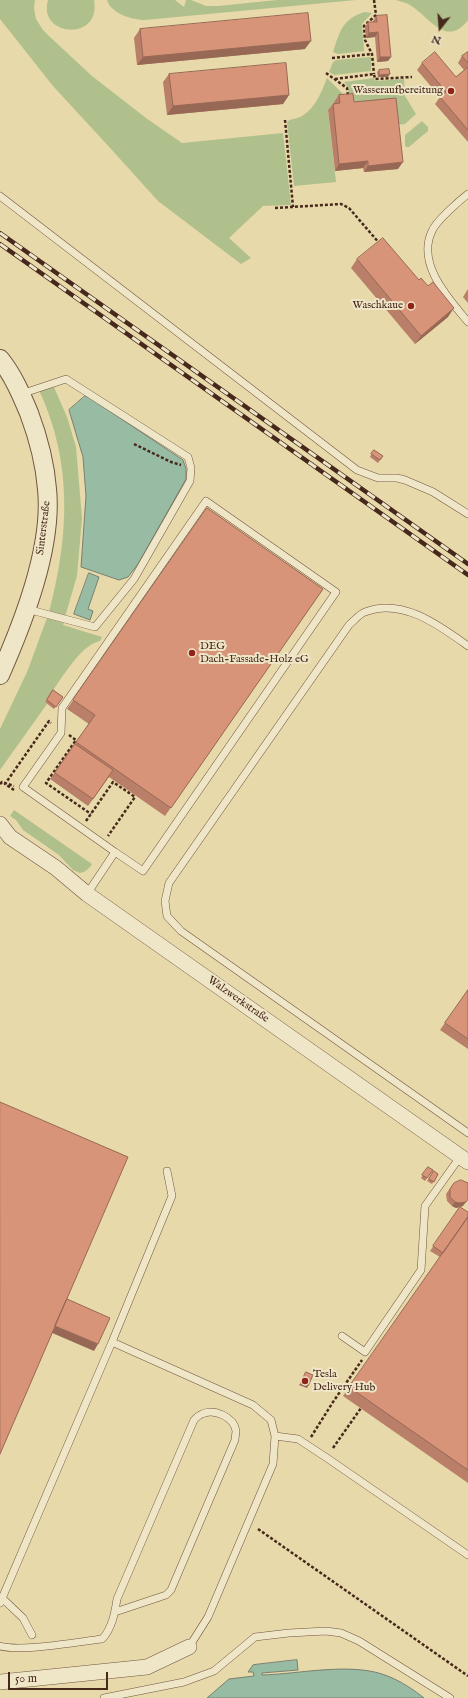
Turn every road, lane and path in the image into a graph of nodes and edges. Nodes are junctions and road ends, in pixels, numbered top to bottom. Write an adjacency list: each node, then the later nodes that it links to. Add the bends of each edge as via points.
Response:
1 (374, 0): 2 (path, via 376,15 364,26 365,40)
2 (372, 54): 3 (path); 5 (path)
3 (332, 58)
4 (326, 73): 7 (path)
5 (374, 74): 6 (path, via 375,79); 7 (path)
6 (412, 77)
7 (335, 79): 8 (path, via 347,88)
8 (348, 100)
9 (285, 120): 12 (path)
10 (468, 194): 15 (lane, via 455,204 432,230 427,250 434,278)
11 (0, 196): 20 (lane, via 357,470 378,478 406,480 433,492)
12 (293, 207): 13 (path); 14 (path, via 341,204 349,208)
13 (275, 208)
14 (381, 245)
15 (468, 322)
16 (0, 360): 17 (street, Sinterstraße)
17 (21, 394): 19 (lane, via 66,379 188,457); 21 (street, Sinterstraße, via 43,456 47,490 44,541)
18 (134, 444): 19 (path, via 171,462)
19 (191, 468): 21 (lane, via 190,481 134,579 95,627)
20 (468, 514)
21 (26, 609): 23 (street, Sinterstraße)
22 (468, 646): 33 (lane, via 437,624 408,612 384,607 364,612 349,626 169,883 165,901 167,916 181,931)
23 (0, 675)
24 (61, 730): 25 (path, via 49,721 5,784); 26 (path, via 76,740 46,783); 28 (lane, via 23,787); 31 (lane, via 62,708 206,502 336,592 143,871)
25 (18, 793)
26 (91, 814): 28 (path); 30 (path, via 113,782 135,797)
27 (0, 824): 29 (street, Walzwerkstraße)
28 (81, 828): 30 (lane)
29 (5, 836): 32 (street, Walzwerkstraße, via 56,868)
30 (103, 843): 31 (lane)
31 (116, 852): 32 (lane)
32 (87, 894): 34 (street, Walzwerkstraße)
33 (468, 1133)
34 (464, 1159): 38 (lane, via 425,1206 421,1270)
35 (167, 1171): 37 (lane, via 172,1196)
36 (342, 1336): 38 (lane)
37 (112, 1342): 40 (lane, via 254,1405 270,1420); 45 (lane)
38 (365, 1352): 41 (path, via 362,1362 333,1402)
39 (361, 1408): 42 (path)
40 (275, 1436): 41 (lane, via 298,1439); 49 (lane, via 273,1464 208,1617)
41 (307, 1445): 44 (lane)
42 (333, 1448)
43 (258, 1529): 50 (path)
44 (468, 1555)
45 (1, 1600): 47 (lane, via 23,1618)
46 (115, 1612): 46 (lane, via 171,1590 235,1440 236,1430 231,1420 222,1414 210,1412 194,1420 117,1599); 48 (lane, via 102,1639 26,1647)
47 (32, 1635)
48 (0, 1646)
49 (189, 1647): 51 (street, via 147,1667)
50 (468, 1676)
51 (0, 1682)
52 (104, 1698): 53 (lane, via 184,1682 208,1674 254,1637 312,1631 341,1633 359,1641)
53 (450, 1698)

